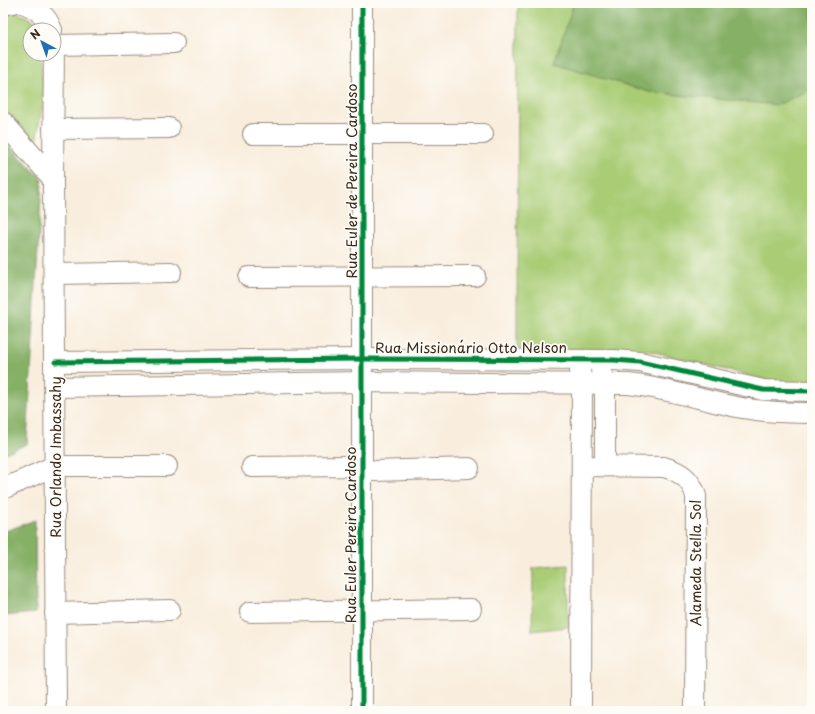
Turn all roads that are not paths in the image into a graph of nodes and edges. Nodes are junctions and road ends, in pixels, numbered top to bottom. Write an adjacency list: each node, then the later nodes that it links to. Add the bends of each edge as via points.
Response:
1 (14, 3): 4 (street)
2 (22, 3): 5 (street, via 36,8)
3 (362, 3): 13 (street, Rua Euler de Pereira Cardoso)
4 (3, 5)
5 (48, 22)
6 (174, 43): 7 (street)
7 (62, 44)
8 (54, 62): 11 (street, Rua Orlando Imbassahy)
9 (3, 122): 15 (street)
10 (169, 128): 11 (street)
11 (53, 129): 15 (street, Rua Orlando Imbassahy)
12 (253, 134): 13 (street)
13 (363, 134): 14 (street); 20 (street, Rua Euler de Pereira Cardoso)
14 (483, 134)
15 (53, 179): 17 (street, Rua Orlando Imbassahy)
16 (171, 272): 17 (street)
17 (55, 274): 23 (street, Rua Orlando Imbassahy)
18 (475, 276): 20 (street)
19 (249, 277): 20 (street)
20 (362, 277): 21 (street, Rua Euler de Pereira Cardoso)
21 (363, 359): 22 (street, Rua Missionário Otto Nelson); 23 (street, Rua Missionário Otto Nelson); 24 (street, Rua Euler Pereira Cardoso)
22 (587, 359): 25 (street); 26 (street); 28 (street, Rua Missionário Otto Nelson, via 640,362 763,390)
23 (55, 362): 27 (street, Rua Orlando Imbassahy)
24 (363, 382): 25 (street); 27 (street); 35 (street, Rua Euler Pereira Cardoso)
25 (582, 383): 26 (street); 32 (street)
26 (605, 384): 29 (street, via 648,386 763,412); 33 (street)
27 (54, 387): 30 (street, Rua Orlando Imbassahy)
28 (812, 391)
29 (812, 412)
30 (54, 466): 31 (street); 37 (street); 42 (street, Rua Orlando Imbassahy)
31 (167, 466)
32 (583, 466): 33 (street, Alameda Stella Sol); 45 (street)
33 (605, 466): 46 (street, Alameda Stella Sol, via 664,467 675,470 693,485 696,496)
34 (252, 467): 35 (street)
35 (362, 468): 36 (street, via 374,471); 40 (street, Rua Euler Pereira Cardoso)
36 (469, 468)
37 (3, 490)
38 (471, 609): 40 (street)
39 (170, 610): 42 (street)
40 (363, 611): 41 (street); 44 (street, Rua Euler Pereira Cardoso)
41 (250, 612)
42 (56, 613): 43 (street, Rua Orlando Imbassahy)
43 (56, 711)
44 (362, 711)
45 (581, 711)
46 (695, 711)

